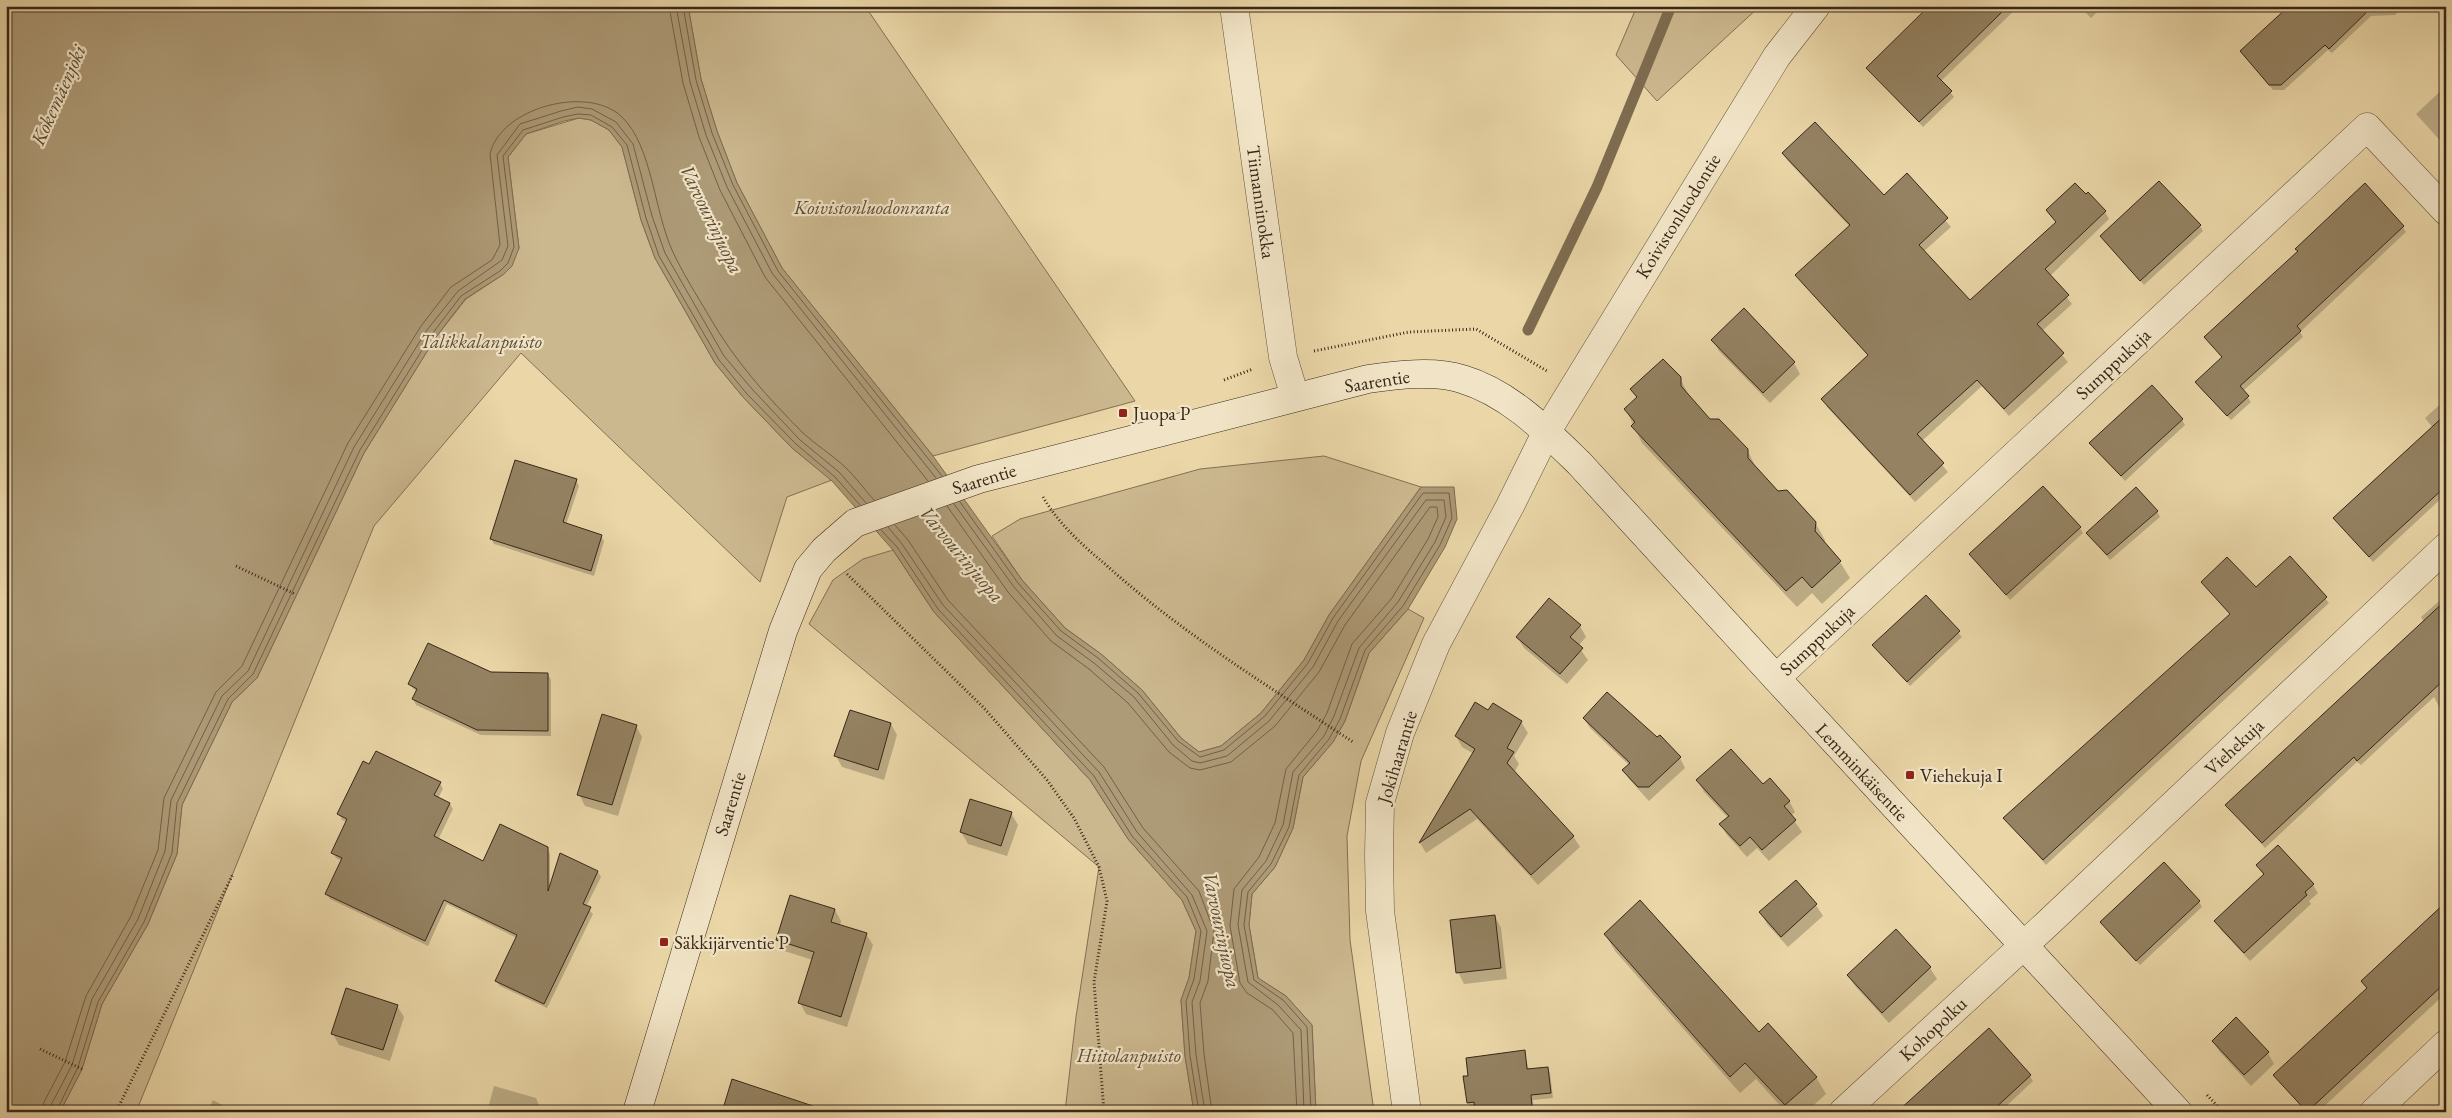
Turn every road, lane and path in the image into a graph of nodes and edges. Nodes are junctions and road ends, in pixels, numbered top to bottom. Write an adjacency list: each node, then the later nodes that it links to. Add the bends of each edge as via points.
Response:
1 (1234, 6): 4 (street, Tiimanninokka)
2 (1816, 6): 7 (street, Koivistonluodontie, via 1777,56)
3 (2446, 211): 14 (street, Sumppukuja, via 2367,127)
4 (1283, 357): 5 (path); 6 (street, Tiimanninokka); 7 (path, via 1409,332 1476,329 1545,368)
5 (1216, 383)
6 (1295, 397): 8 (street, Saarentie, via 1368,378 1410,374 1462,378 1506,399); 9 (street, Saarentie)
7 (1564, 400): 8 (street, Koivistonluodontie)
8 (1547, 431): 14 (street, Lemminkäisentie); 25 (street, Jokihaarantie, via 1436,644 1400,733 1380,804 1380,911)
9 (1027, 467): 11 (street, Saarentie, via 979,479 854,523); 15 (path, via 1051,510 1137,594 1246,672)
10 (2446, 547): 17 (street, Viehekuja)
11 (824, 550): 23 (street, Saarentie, via 808,569 783,631); 24 (path, via 873,602 984,708 1047,780 1074,818 1099,867 1106,901 1094,982)
12 (236, 566): 13 (path)
13 (295, 594)
14 (1776, 678): 17 (street, Lemminkäisentie)
15 (1353, 742)
16 (233, 874): 22 (path)
17 (2022, 946): 26 (street, Kohopolku); 27 (street, Lemminkäisentie)
18 (2446, 1044): 29 (street)
19 (40, 1049): 20 (path)
20 (82, 1069)
21 (2203, 1090): 28 (path)
22 (116, 1112)
23 (637, 1112)
24 (1104, 1112)
25 (1407, 1112)
26 (1843, 1112)
27 (2178, 1112)
28 (2223, 1112)
29 (2374, 1112)

